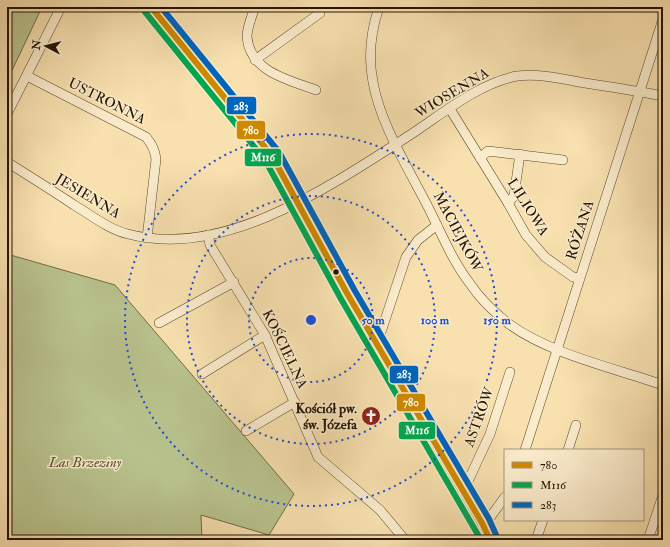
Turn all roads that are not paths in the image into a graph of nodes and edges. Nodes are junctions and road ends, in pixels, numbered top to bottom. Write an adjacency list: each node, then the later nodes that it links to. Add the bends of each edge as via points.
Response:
1 (61, 7): 8 (street)
2 (151, 7): 19 (street, via 272,156)
3 (255, 7): 7 (street, via 247,37)
4 (379, 7): 14 (street, MACIEJKÓW, via 371,47 372,80 381,112)
5 (320, 13): 7 (street)
6 (663, 19): 10 (street, RÓŻANA)
7 (255, 60): 9 (street, via 280,77)
8 (27, 76): 13 (street); 23 (street, USTRONNA, via 146,137 151,143 156,160)
9 (316, 90)
10 (639, 92): 11 (street, WIOSENNA); 12 (street, WIOSENNA, via 542,75 518,76 478,90); 24 (street, RÓŻANA)
11 (663, 96)
12 (450, 109): 14 (street, WIOSENNA); 16 (street, LILIOWA)
13 (7, 114)
14 (396, 144): 19 (street, WIOSENNA); 21 (street, MACIEJKÓW)
15 (520, 154): 16 (street, via 488,151); 17 (street); 20 (street, via 514,196)
16 (480, 158): 20 (street, LILIOWA)
17 (563, 160)
18 (7, 162): 23 (street, JESIENNA, via 103,223 126,234)
19 (298, 203): 22 (street, JESIENNA, via 270,216); 28 (street)
20 (508, 203): 24 (street, LILIOWA, via 526,235 545,257)
21 (438, 225): 28 (street, via 418,240 406,257); 29 (street, MACIEJKÓW, via 459,268 480,297 509,323 544,345)
22 (208, 236): 23 (street, JESIENNA); 25 (street, KOŚCIELNA, via 210,245)
23 (147, 238)
24 (579, 278): 29 (street, RÓŻANA)
25 (234, 282): 26 (street); 27 (street, KOŚCIELNA)
26 (159, 323)
27 (265, 335): 31 (street); 33 (street, KOŚCIELNA)
28 (376, 342): 38 (street)
29 (557, 349): 32 (street, MACIEJKÓW); 36 (street, RÓŻANA)
30 (510, 372): 38 (street, ASTRÓW, via 490,434)
31 (202, 374)
32 (663, 384)
33 (295, 402): 35 (street); 44 (street, KOŚCIELNA, via 318,457 380,510)
34 (576, 425): 37 (street)
35 (246, 431)
36 (525, 449)
37 (568, 449)
38 (463, 492): 43 (street)
39 (663, 495): 41 (street)
40 (504, 498): 43 (street, via 491,516)
41 (661, 505): 47 (street)
42 (543, 521): 46 (street)
43 (482, 523): 45 (street)
44 (405, 540)
45 (490, 540)
46 (536, 540)
47 (648, 540)

